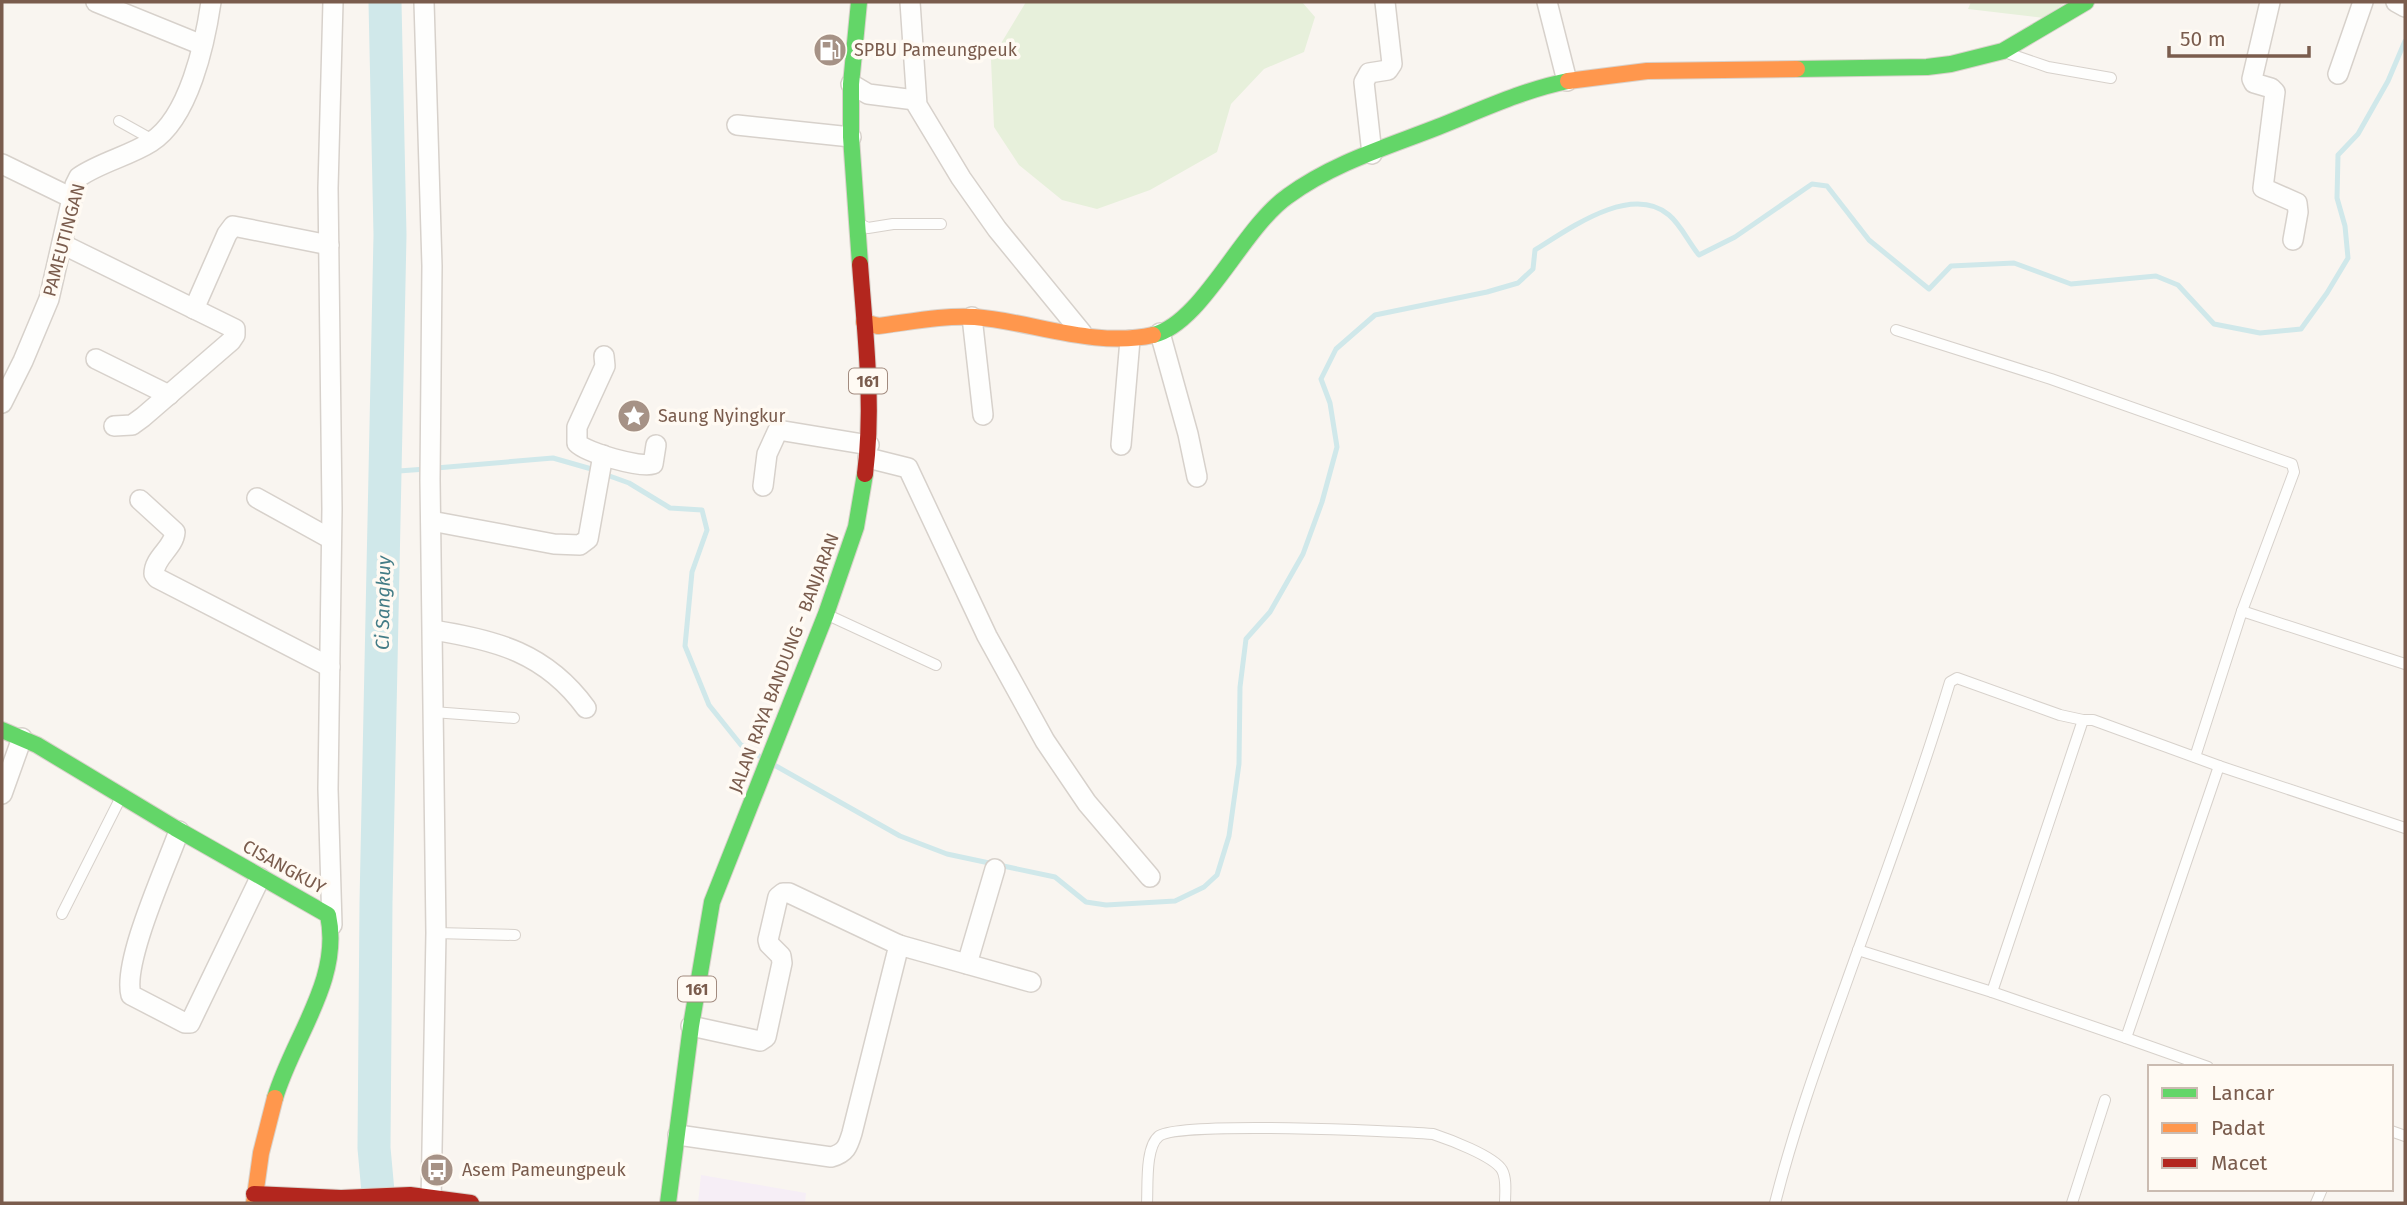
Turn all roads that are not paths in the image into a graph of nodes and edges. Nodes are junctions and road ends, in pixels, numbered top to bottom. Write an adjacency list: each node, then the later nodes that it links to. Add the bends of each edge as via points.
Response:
1 (96, 2): 12 (street)
2 (211, 2): 12 (street, PAMEUTINGAN)
3 (333, 2): 30 (street)
4 (424, 2): 52 (street, via 432,266)
5 (859, 2): 17 (street, JALAN RAYA BANDUNG - BANJARAN / 161)
6 (910, 2): 18 (street)
7 (1385, 2): 23 (street, via 1392,64 1388,70 1369,73 1364,82)
8 (1547, 2): 16 (street)
9 (2086, 2): 13 (street)
10 (2270, 2): 28 (street, via 2252,79 2275,92 2263,188 2297,203)
11 (2363, 2): 14 (street)
12 (202, 46): 22 (street, PAMEUTINGAN, via 187,93 172,122)
13 (2003, 51): 15 (lane, via 2048,67); 16 (street, via 1927,67 1647,71)
14 (2338, 74)
15 (2111, 78)
16 (1567, 81): 23 (street, via 1532,90)
17 (851, 84): 18 (street, via 868,94); 21 (street, JALAN RAYA BANDUNG - BANJARAN / 161)
18 (915, 100): 35 (street, via 985,212)
19 (119, 121): 22 (lane)
20 (737, 125): 21 (street)
21 (851, 137): 26 (street, JALAN RAYA BANDUNG - BANJARAN / 161)
22 (153, 141): 25 (street, PAMEUTINGAN, via 79,177)
23 (1373, 153): 36 (street, via 1321,176 1268,212 1194,307 1175,326)
24 (2, 164): 25 (street)
25 (72, 198): 29 (street, PAMEUTINGAN)
26 (856, 222): 27 (lane, via 868,228); 33 (street, JALAN RAYA BANDUNG - BANJARAN / 161)
27 (941, 224)
28 (2293, 240)
29 (62, 244): 31 (street); 41 (street, PAMEUTINGAN, via 49,299)
30 (329, 245): 31 (street, via 233,226); 53 (street)
31 (194, 309): 40 (street, via 234,327 235,335)
32 (971, 317): 33 (street, via 878,326); 35 (street); 42 (street)
33 (864, 322): 46 (street, JALAN RAYA BANDUNG - BANJARAN / 161)
34 (1896, 330): 54 (lane, via 2292,464 2294,472)
35 (1082, 333): 37 (street)
36 (1160, 333): 37 (street); 48 (street)
37 (1129, 340): 45 (street)
38 (604, 356): 47 (street, via 605,366 577,427 580,447)
39 (96, 359): 40 (street)
40 (169, 395): 43 (street, via 132,425)
41 (2, 403)
42 (983, 415)
43 (114, 426)
44 (656, 445): 47 (street, via 650,466)
45 (1121, 445)
46 (868, 452): 49 (street, via 778,430 767,454); 55 (street, JALAN RAYA BANDUNG - BANJARAN / 161, via 856,527); 73 (street, via 908,468 987,636 1045,741 1087,803)
47 (602, 457): 52 (street, via 588,539 580,545)
48 (1197, 477)
49 (763, 486)
50 (257, 498): 53 (street)
51 (140, 500): 59 (street, via 175,532 154,567 157,578)
52 (431, 521): 56 (street)
53 (331, 539): 59 (street)
54 (2242, 611): 58 (lane); 66 (lane)
55 (826, 614): 57 (lane); 84 (street, JALAN RAYA BANDUNG - BANJARAN / 161, via 712,902)
56 (433, 630): 60 (street, via 517,650 558,677); 61 (street)
57 (936, 664)
58 (2405, 664)
59 (330, 667): 76 (street)
60 (586, 708)
61 (433, 712): 62 (lane); 77 (street)
62 (514, 718)
63 (2083, 720): 66 (lane); 80 (lane, via 1957,678 1950,682 1926,763); 83 (lane)
64 (2, 730): 65 (street, CISANGKUY)
65 (22, 738): 68 (street); 69 (street, CISANGKUY)
66 (2195, 757): 67 (lane)
67 (2219, 766): 70 (lane); 85 (lane)
68 (2, 794)
69 (121, 796): 71 (street, CISANGKUY); 75 (lane)
70 (2405, 828)
71 (179, 831): 74 (street, CISANGKUY); 74 (street, via 136,949 131,995 190,1023)
72 (995, 869): 81 (street)
73 (1150, 877)
74 (260, 878): 76 (street, CISANGKUY, via 322,910)
75 (62, 914)
76 (332, 925): 90 (street, via 326,974 284,1070 261,1144)
77 (436, 933): 78 (lane); 89 (street)
78 (515, 935)
79 (899, 945): 81 (street); 84 (street, via 783,893 778,897 768,940 782,963 766,1037 760,1041); 88 (street, via 852,1133 841,1154 831,1157)
80 (1858, 950): 83 (lane); 96 (lane)
81 (967, 964): 82 (street)
82 (1031, 982)
83 (1992, 992): 85 (lane)
84 (691, 1026): 88 (street, JALAN RAYA BANDUNG - BANJARAN / 161)
85 (2126, 1038): 86 (lane)
86 (2202, 1065)
87 (2105, 1100): 97 (lane)
88 (678, 1135): 93 (street, JALAN RAYA BANDUNG - BANJARAN / 161)
89 (424, 1198): 91 (street); 92 (street)
90 (254, 1199): 91 (street)
91 (336, 1200)
92 (471, 1203)
93 (668, 1203)
94 (1147, 1203): 95 (lane, via 1153,1142 1173,1130 1214,1128 1433,1134 1502,1170)
95 (1505, 1203)
96 (1775, 1203)
97 (2072, 1203)

